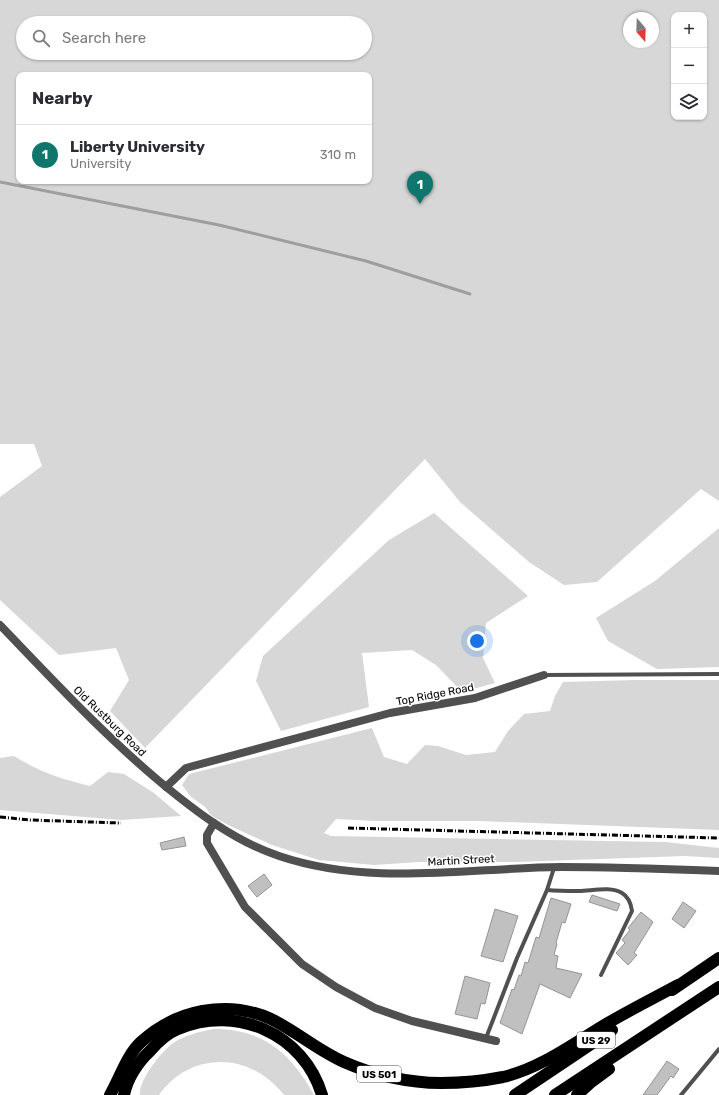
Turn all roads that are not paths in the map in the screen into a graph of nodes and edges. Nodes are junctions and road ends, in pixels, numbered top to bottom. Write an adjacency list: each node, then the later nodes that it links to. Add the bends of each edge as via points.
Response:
1 (0, 625): 4 (street, Old Rustburg Road, via 96,725)
2 (719, 674): 3 (lane, Top Ridge Road)
3 (544, 675): 4 (street, Top Ridge Road, via 475,698 390,713 186,768)
4 (166, 787): 5 (street, Old Rustburg Road)
5 (214, 823): 6 (street, Martin Street, via 240,839 277,856 338,871 384,875); 13 (street, via 207,835 207,843 245,907 302,964 374,1008 441,1029)
6 (554, 867): 7 (street, Martin Street); 8 (lane)
7 (719, 870)
8 (547, 890): 10 (lane, via 613,890 627,896 632,911); 13 (lane)
9 (719, 958): 11 (highway, US 29)
10 (601, 975)
11 (678, 985): 16 (highway, US 501, via 533,1067 503,1077 466,1082 440,1083 378,1074 330,1055 272,1019 250,1011 221,1008 191,1012 169,1022 141,1042); 19 (highway, US 29)
12 (714, 991): 20 (highway, US 29); 21 (highway)
13 (486, 1038): 14 (street)
14 (496, 1041)
15 (719, 1049): 22 (lane)
16 (110, 1095)
17 (124, 1095): 18 (highway, via 139,1062 177,1029 205,1020 233,1019 257,1025 280,1037 302,1056 319,1084)
18 (322, 1095)
19 (515, 1095)
20 (555, 1095)
21 (577, 1095)
22 (681, 1095)

